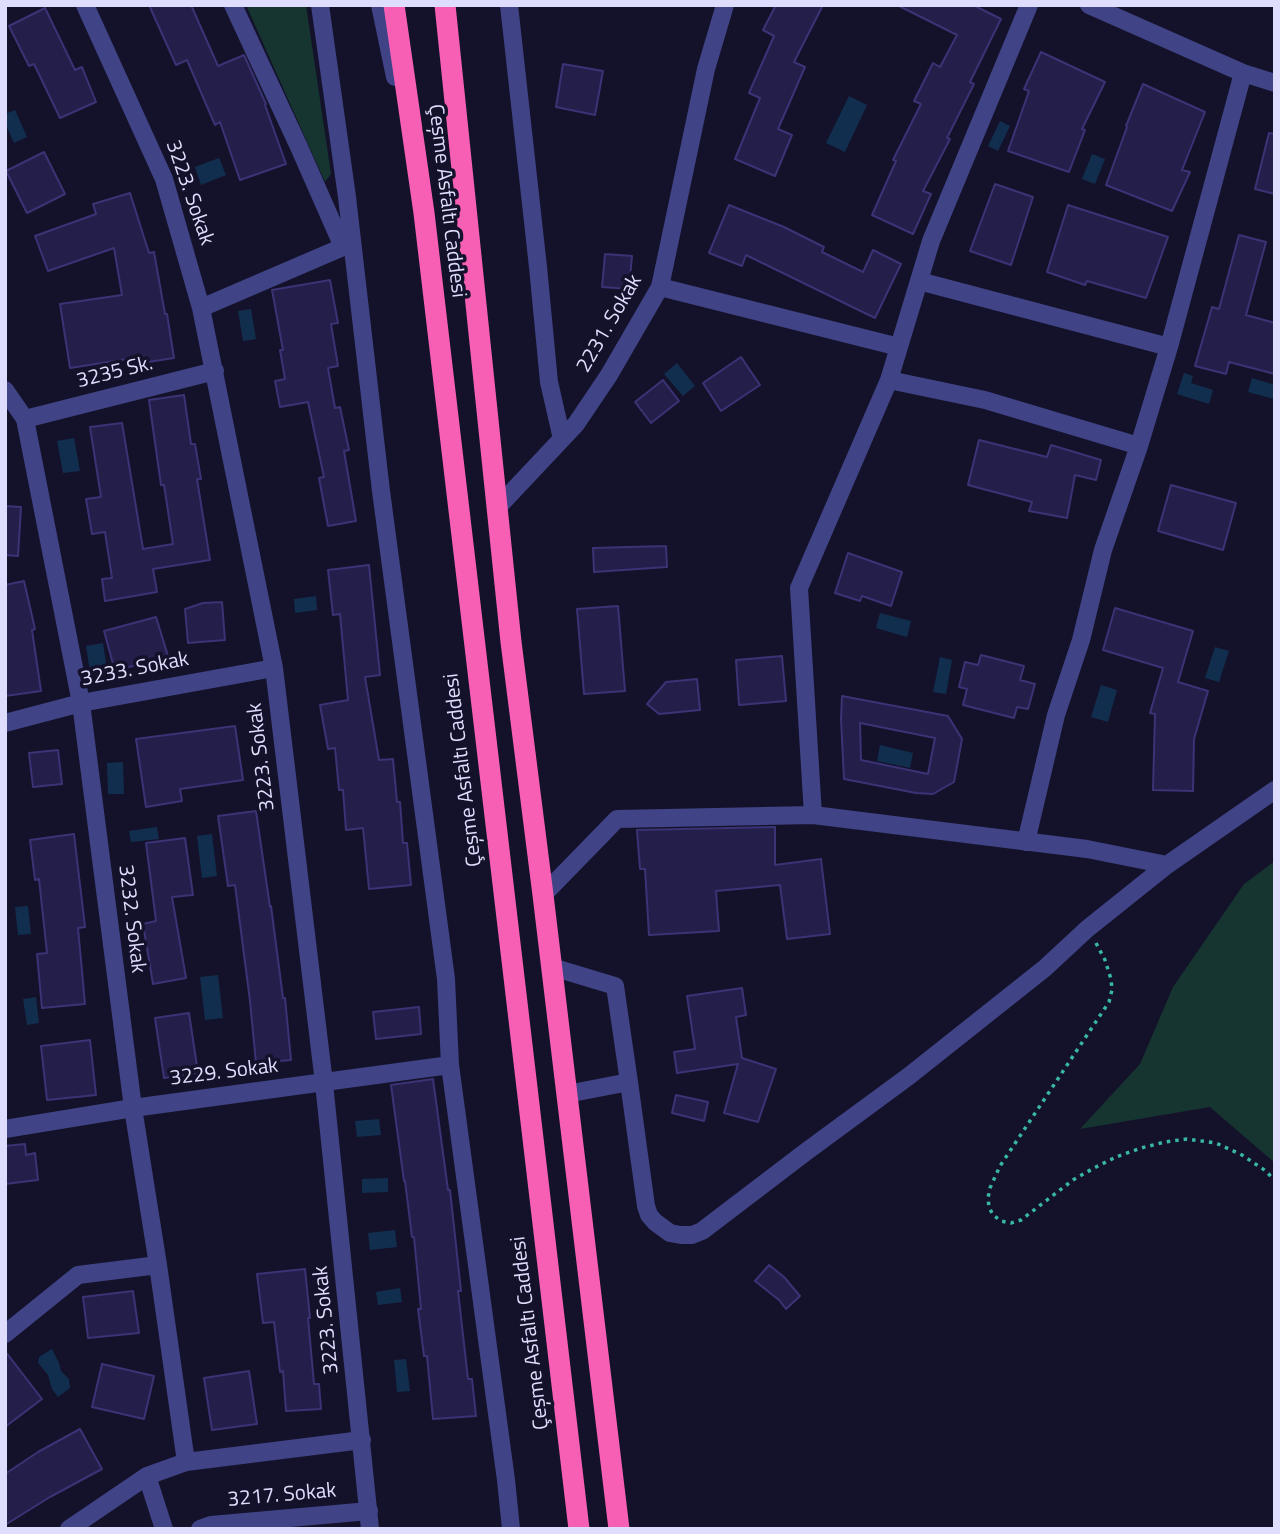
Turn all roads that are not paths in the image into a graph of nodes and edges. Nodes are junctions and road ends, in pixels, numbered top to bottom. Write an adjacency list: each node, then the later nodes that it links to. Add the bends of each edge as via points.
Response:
1 (85, 5): 17 (street, 3223. Sokak, via 164,179)
2 (233, 5): 14 (street)
3 (320, 5): 14 (street, via 348,197)
4 (380, 5): 13 (street)
5 (394, 5): 13 (highway, Çeşme Asfaltı Caddesi)
6 (445, 5): 26 (highway, Çeşme Asfaltı Caddesi)
7 (509, 5): 24 (street, via 549,382)
8 (725, 5): 16 (street, 2231. Sokak, via 706,69)
9 (1029, 5): 15 (street, via 931,241)
10 (1089, 5): 11 (street)
11 (1243, 73): 12 (street); 19 (street)
12 (1275, 83)
13 (424, 213): 52 (highway, Çeşme Asfaltı Caddesi)
14 (347, 246): 17 (street); 36 (street, via 446,979)
15 (919, 281): 18 (street); 19 (street)
16 (660, 287): 18 (street); 24 (street, 2231. Sokak, via 609,376)
17 (201, 308): 20 (street, 3223. Sokak)
18 (900, 347): 21 (street)
19 (1169, 347): 25 (street)
20 (215, 371): 23 (street, 3235 Sk.); 27 (street, 3223. Sokak)
21 (889, 380): 25 (street, via 985,400); 31 (street, via 799,588)
22 (5, 390): 23 (street, 3232. Sokak)
23 (25, 418): 28 (street, 3232. Sokak)
24 (562, 439): 26 (street, 2231. Sokak)
25 (1139, 446): 32 (street, via 1103,550)
26 (496, 509): 34 (highway, Çeşme Asfaltı Caddesi)
27 (274, 668): 28 (street, 3233. Sokak); 37 (street, 3223. Sokak)
28 (81, 703): 29 (street, 3233. Sokak); 40 (street, 3232. Sokak)
29 (5, 723)
30 (1275, 790): 33 (street)
31 (813, 815): 32 (street); 34 (street, via 617,819)
32 (1026, 842): 33 (street)
33 (1167, 865): 38 (street, via 909,1076 702,1231 670,1233 655,1222 646,1206)
34 (543, 895): 35 (highway, Çeşme Asfaltı Caddesi)
35 (552, 967): 38 (street, via 615,986); 39 (highway, Çeşme Asfaltı Caddesi)
36 (450, 1065): 37 (street, 3229. Sokak); 51 (street)
37 (324, 1083): 40 (street, 3229. Sokak); 44 (street, 3223. Sokak)
38 (628, 1083): 39 (street)
39 (567, 1094): 53 (highway, Çeşme Asfaltı Caddesi)
40 (133, 1108): 41 (street, 3229. Sokak); 42 (street, 3232. Sokak)
41 (5, 1129)
42 (158, 1265): 43 (street, via 78,1275); 45 (street, 3232. Sokak)
43 (5, 1334)
44 (362, 1440): 45 (street); 47 (street, 3223. Sokak)
45 (186, 1462): 46 (street)
46 (147, 1476): 48 (street); 49 (street)
47 (370, 1520): 50 (street, 3217. Sokak)
48 (69, 1529)
49 (163, 1529)
50 (200, 1529)
51 (511, 1529)
52 (579, 1529)
53 (619, 1529)

